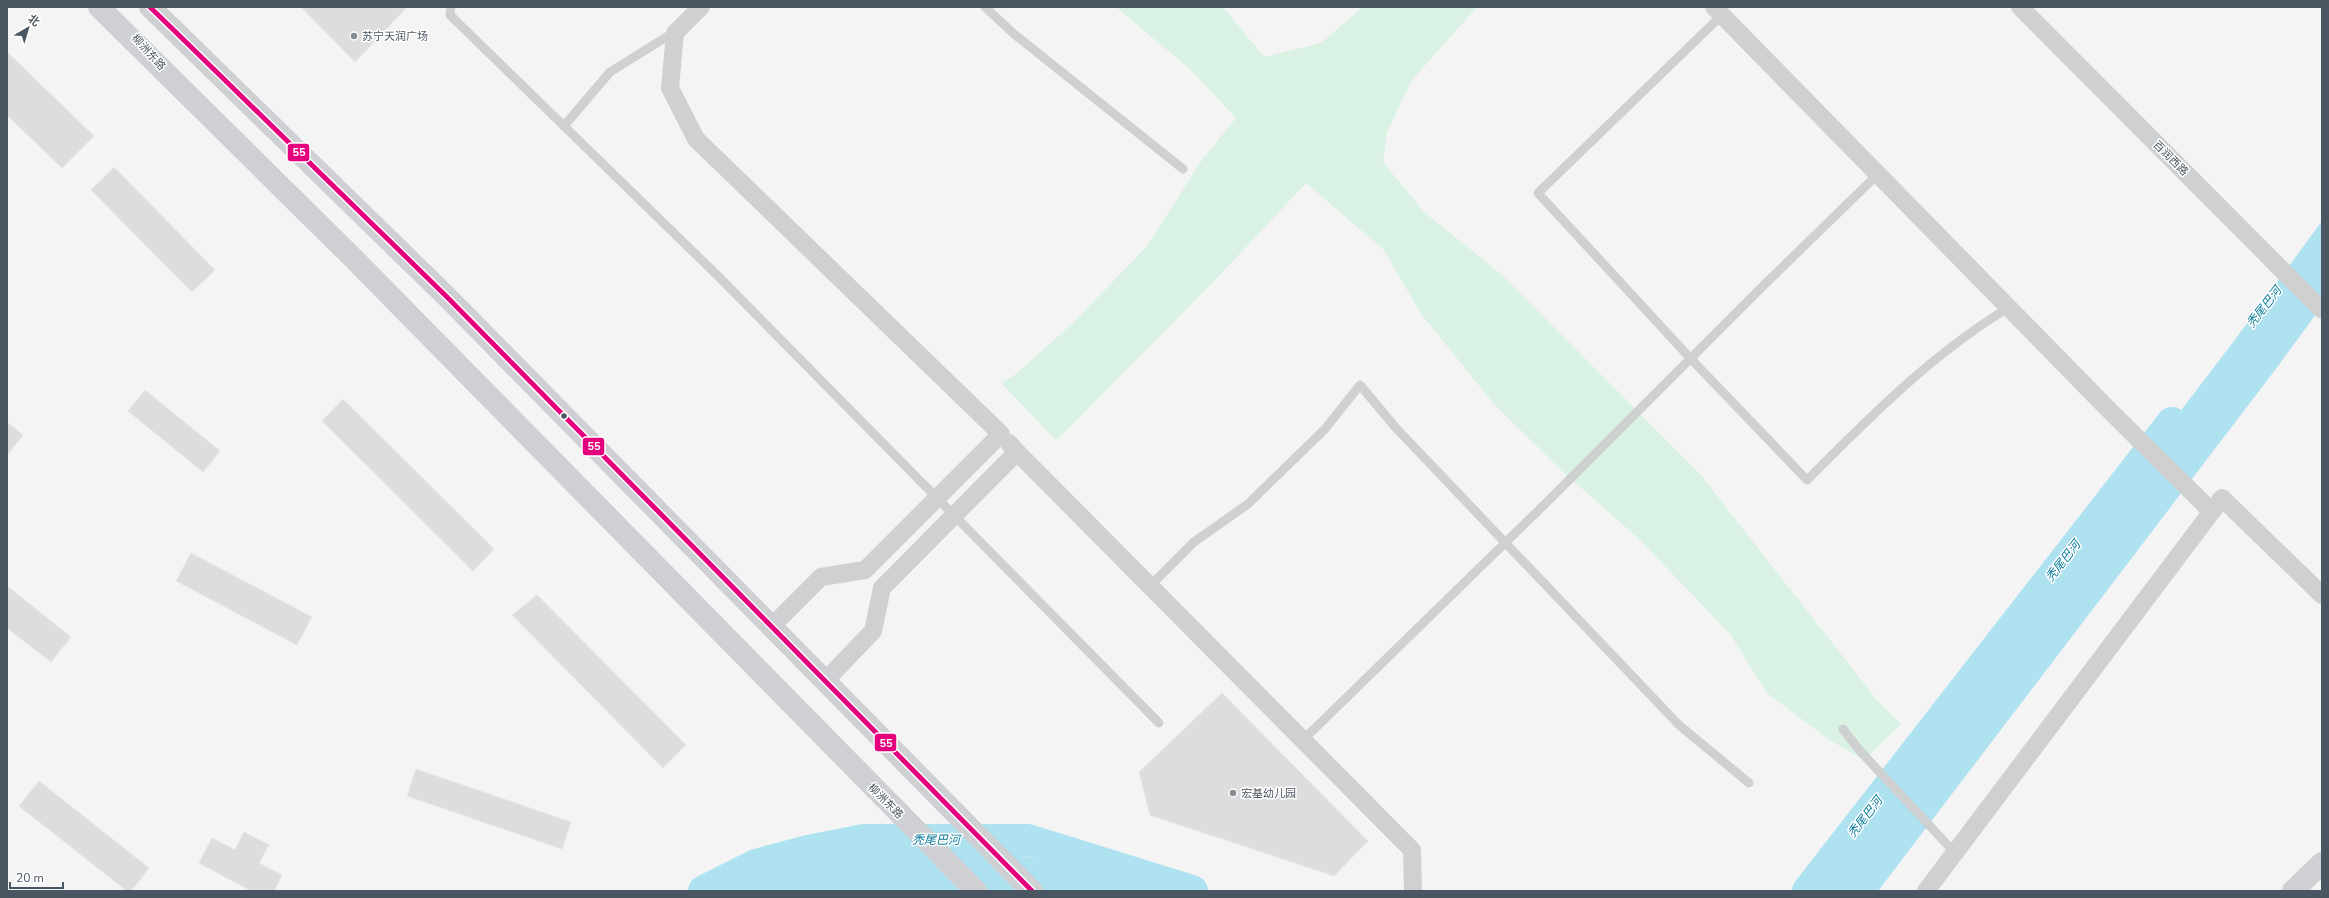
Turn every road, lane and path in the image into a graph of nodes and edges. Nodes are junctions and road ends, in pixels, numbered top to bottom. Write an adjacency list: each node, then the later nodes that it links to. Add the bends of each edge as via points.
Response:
1 (99, 7): 10 (main road)
2 (108, 7): 10 (main road, 柳洲东路)
3 (150, 7): 25 (main road, via 448,297)
4 (451, 7): 11 (lane, via 450,15)
5 (701, 7): 9 (street)
6 (985, 7): 12 (lane, via 1026,44)
7 (2020, 7): 15 (street, 百润西路)
8 (1718, 11): 13 (street); 16 (lane, via 1538,193)
9 (683, 25): 11 (lane, via 610,72); 17 (street, via 675,33 670,88 696,139)
10 (190, 97): 33 (main road, 柳洲东路)
11 (564, 126): 19 (lane, via 720,278)
12 (1182, 169)
13 (1878, 174): 14 (street); 16 (lane)
14 (2008, 308): 16 (lane, via 1979,325 1923,369 1878,409 1807,480); 20 (street)
15 (2322, 310)
16 (1691, 359): 22 (lane)
17 (1001, 434): 18 (street); 19 (street)
18 (1017, 452): 21 (street); 23 (street)
19 (937, 498): 21 (lane); 25 (street, via 865,570 821,577)
20 (2205, 505): 24 (street, via 2222,498); 31 (street)
21 (954, 515): 26 (street, via 882,588 873,631); 27 (lane)
22 (1506, 542): 23 (lane, via 1396,428 1360,385 1325,429 1248,504 1194,542); 29 (lane); 30 (lane, via 1679,725)
23 (1150, 586): 29 (street)
24 (2322, 596)
25 (771, 627): 26 (main road)
26 (825, 681): 34 (main road)
27 (1159, 723)
28 (1843, 728): 31 (lane, via 1860,751)
29 (1303, 740): 35 (street, via 1412,850)
30 (1749, 783)
31 (1955, 853): 36 (street)
32 (2322, 863): 37 (main road)
33 (976, 891)
34 (1032, 891)
35 (1413, 891)
36 (1926, 891)
37 (2293, 891)

